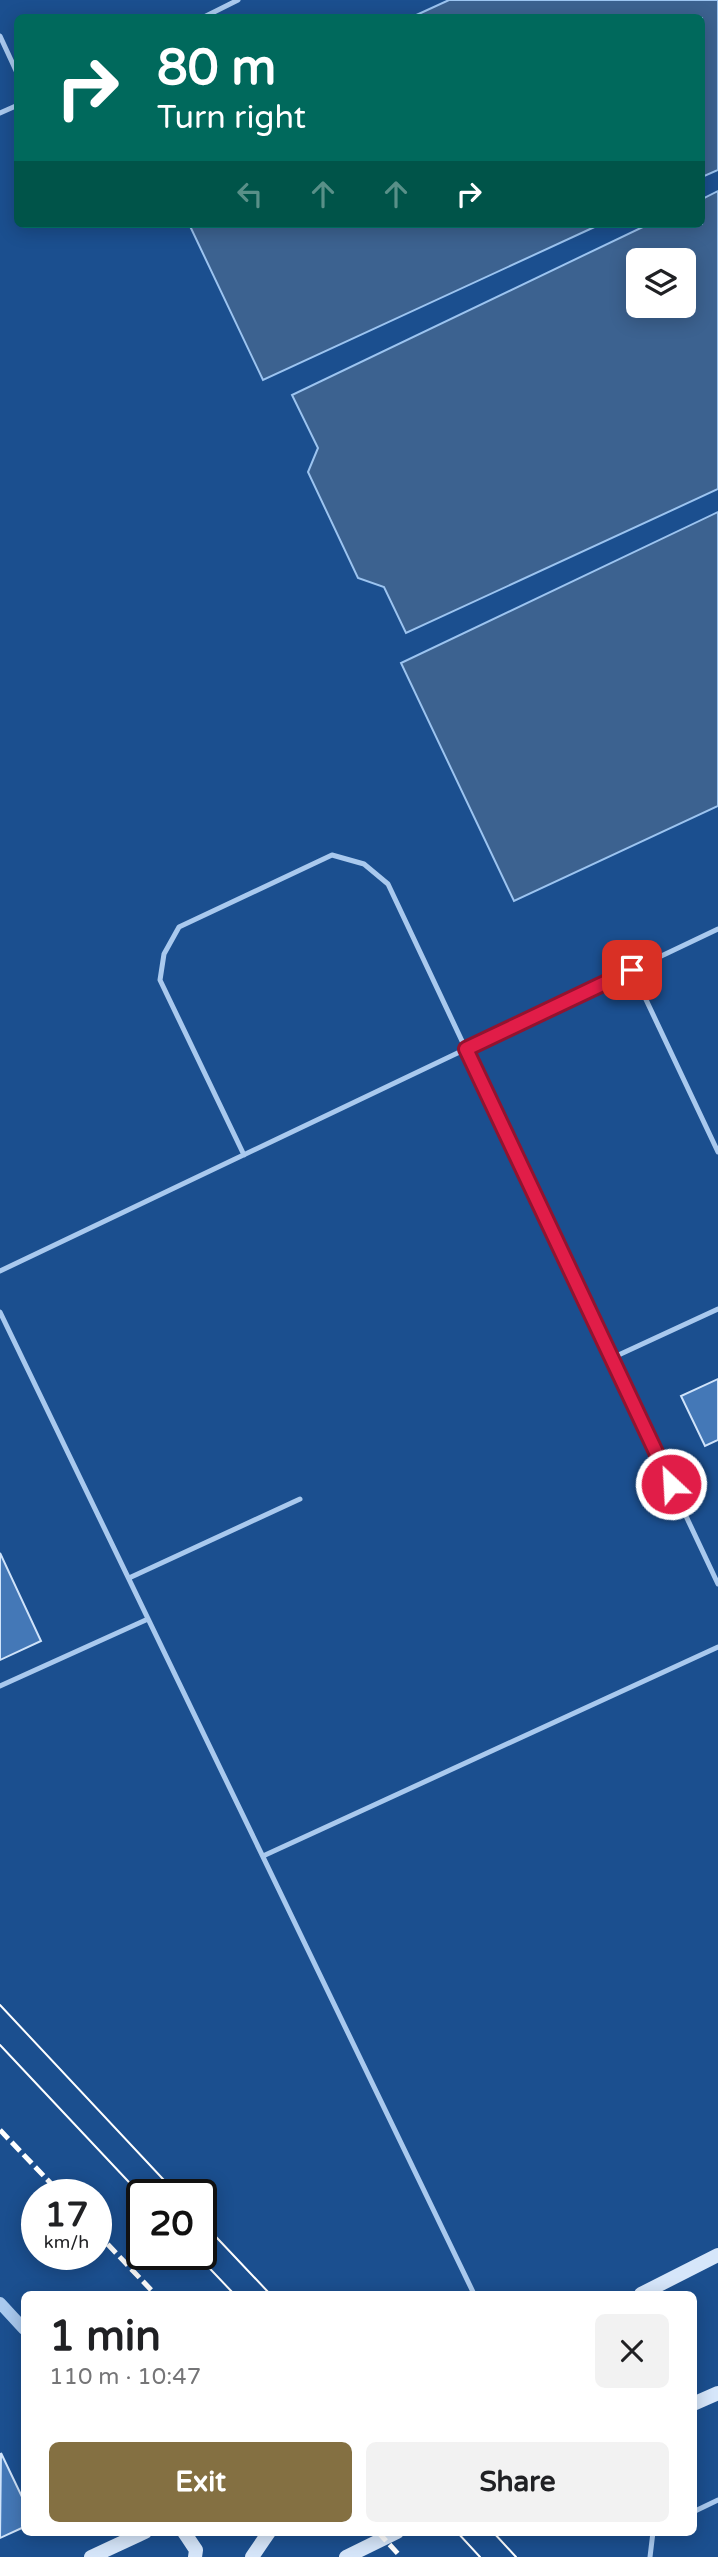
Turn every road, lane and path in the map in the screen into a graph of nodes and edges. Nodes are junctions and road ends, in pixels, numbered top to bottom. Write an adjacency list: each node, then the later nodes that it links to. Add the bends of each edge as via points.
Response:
1 (238, 0): 2 (lane)
2 (210, 14)
3 (0, 36): 4 (lane)
4 (14, 66)
5 (718, 929): 6 (lane)
6 (632, 970): 7 (lane); 8 (lane)
7 (466, 1049): 9 (lane); 9 (lane, via 388,884 364,864 332,855 191,921 179,927 164,954 160,979); 13 (lane)
8 (718, 1152)
9 (244, 1155): 10 (lane)
10 (0, 1271)
11 (718, 1309): 13 (lane)
12 (0, 1312): 15 (lane)
13 (612, 1358): 16 (lane)
14 (300, 1500): 15 (lane)
15 (129, 1578): 17 (lane)
16 (718, 1584)
17 (148, 1619): 19 (lane); 20 (lane)
18 (718, 1647): 20 (lane)
19 (0, 1686)
20 (263, 1856): 22 (lane)
21 (718, 2255): 23 (main road)
22 (473, 2291)
23 (647, 2291)
24 (0, 2302): 25 (street)
25 (21, 2326)
26 (718, 2393): 27 (main road)
27 (697, 2402)
28 (718, 2500): 29 (lane)
29 (697, 2510)
30 (136, 2536): 35 (main road)
31 (187, 2536): 36 (main road, via 196,2550)
32 (266, 2536): 37 (main road)
33 (389, 2536): 38 (main road)
34 (653, 2536): 39 (lane)
35 (91, 2557)
36 (195, 2557)
37 (252, 2557)
38 (346, 2557)
39 (650, 2557)

